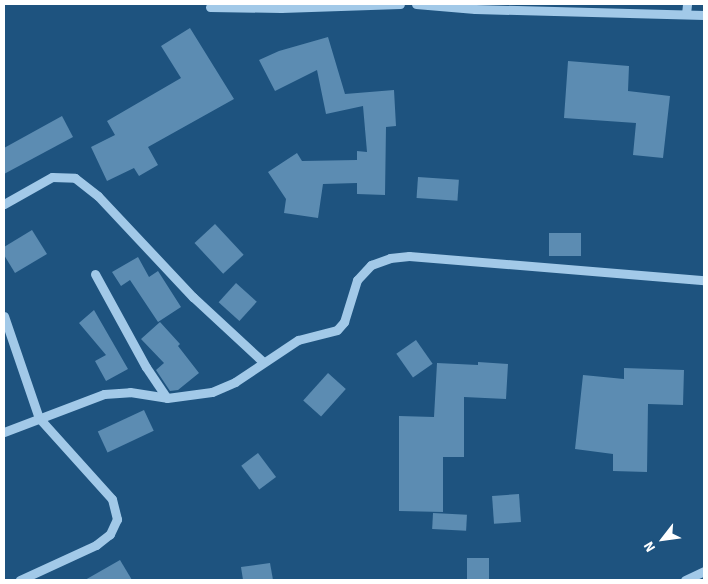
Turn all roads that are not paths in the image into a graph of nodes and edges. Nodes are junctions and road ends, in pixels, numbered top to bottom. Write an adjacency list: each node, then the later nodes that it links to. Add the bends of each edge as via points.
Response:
1 (400, 4): 4 (street)
2 (416, 4): 5 (street, via 475,9)
3 (687, 4): 5 (street)
4 (210, 7)
5 (686, 14): 6 (street)
6 (704, 15)
7 (4, 204): 11 (street, via 52,177 74,178 98,196 193,297)
8 (94, 274): 12 (street)
9 (704, 280): 11 (street, via 409,256 390,258 371,265 358,280 344,322 337,330 298,340)
10 (4, 316): 13 (street)
11 (262, 361): 12 (street, via 235,382 212,392)
12 (167, 398): 13 (street, via 130,392 104,394)
13 (40, 418): 14 (street); 16 (street, via 112,498 117,519 110,534 96,544)
14 (4, 432)
15 (704, 571): 17 (street)
16 (20, 580)
17 (685, 580)

